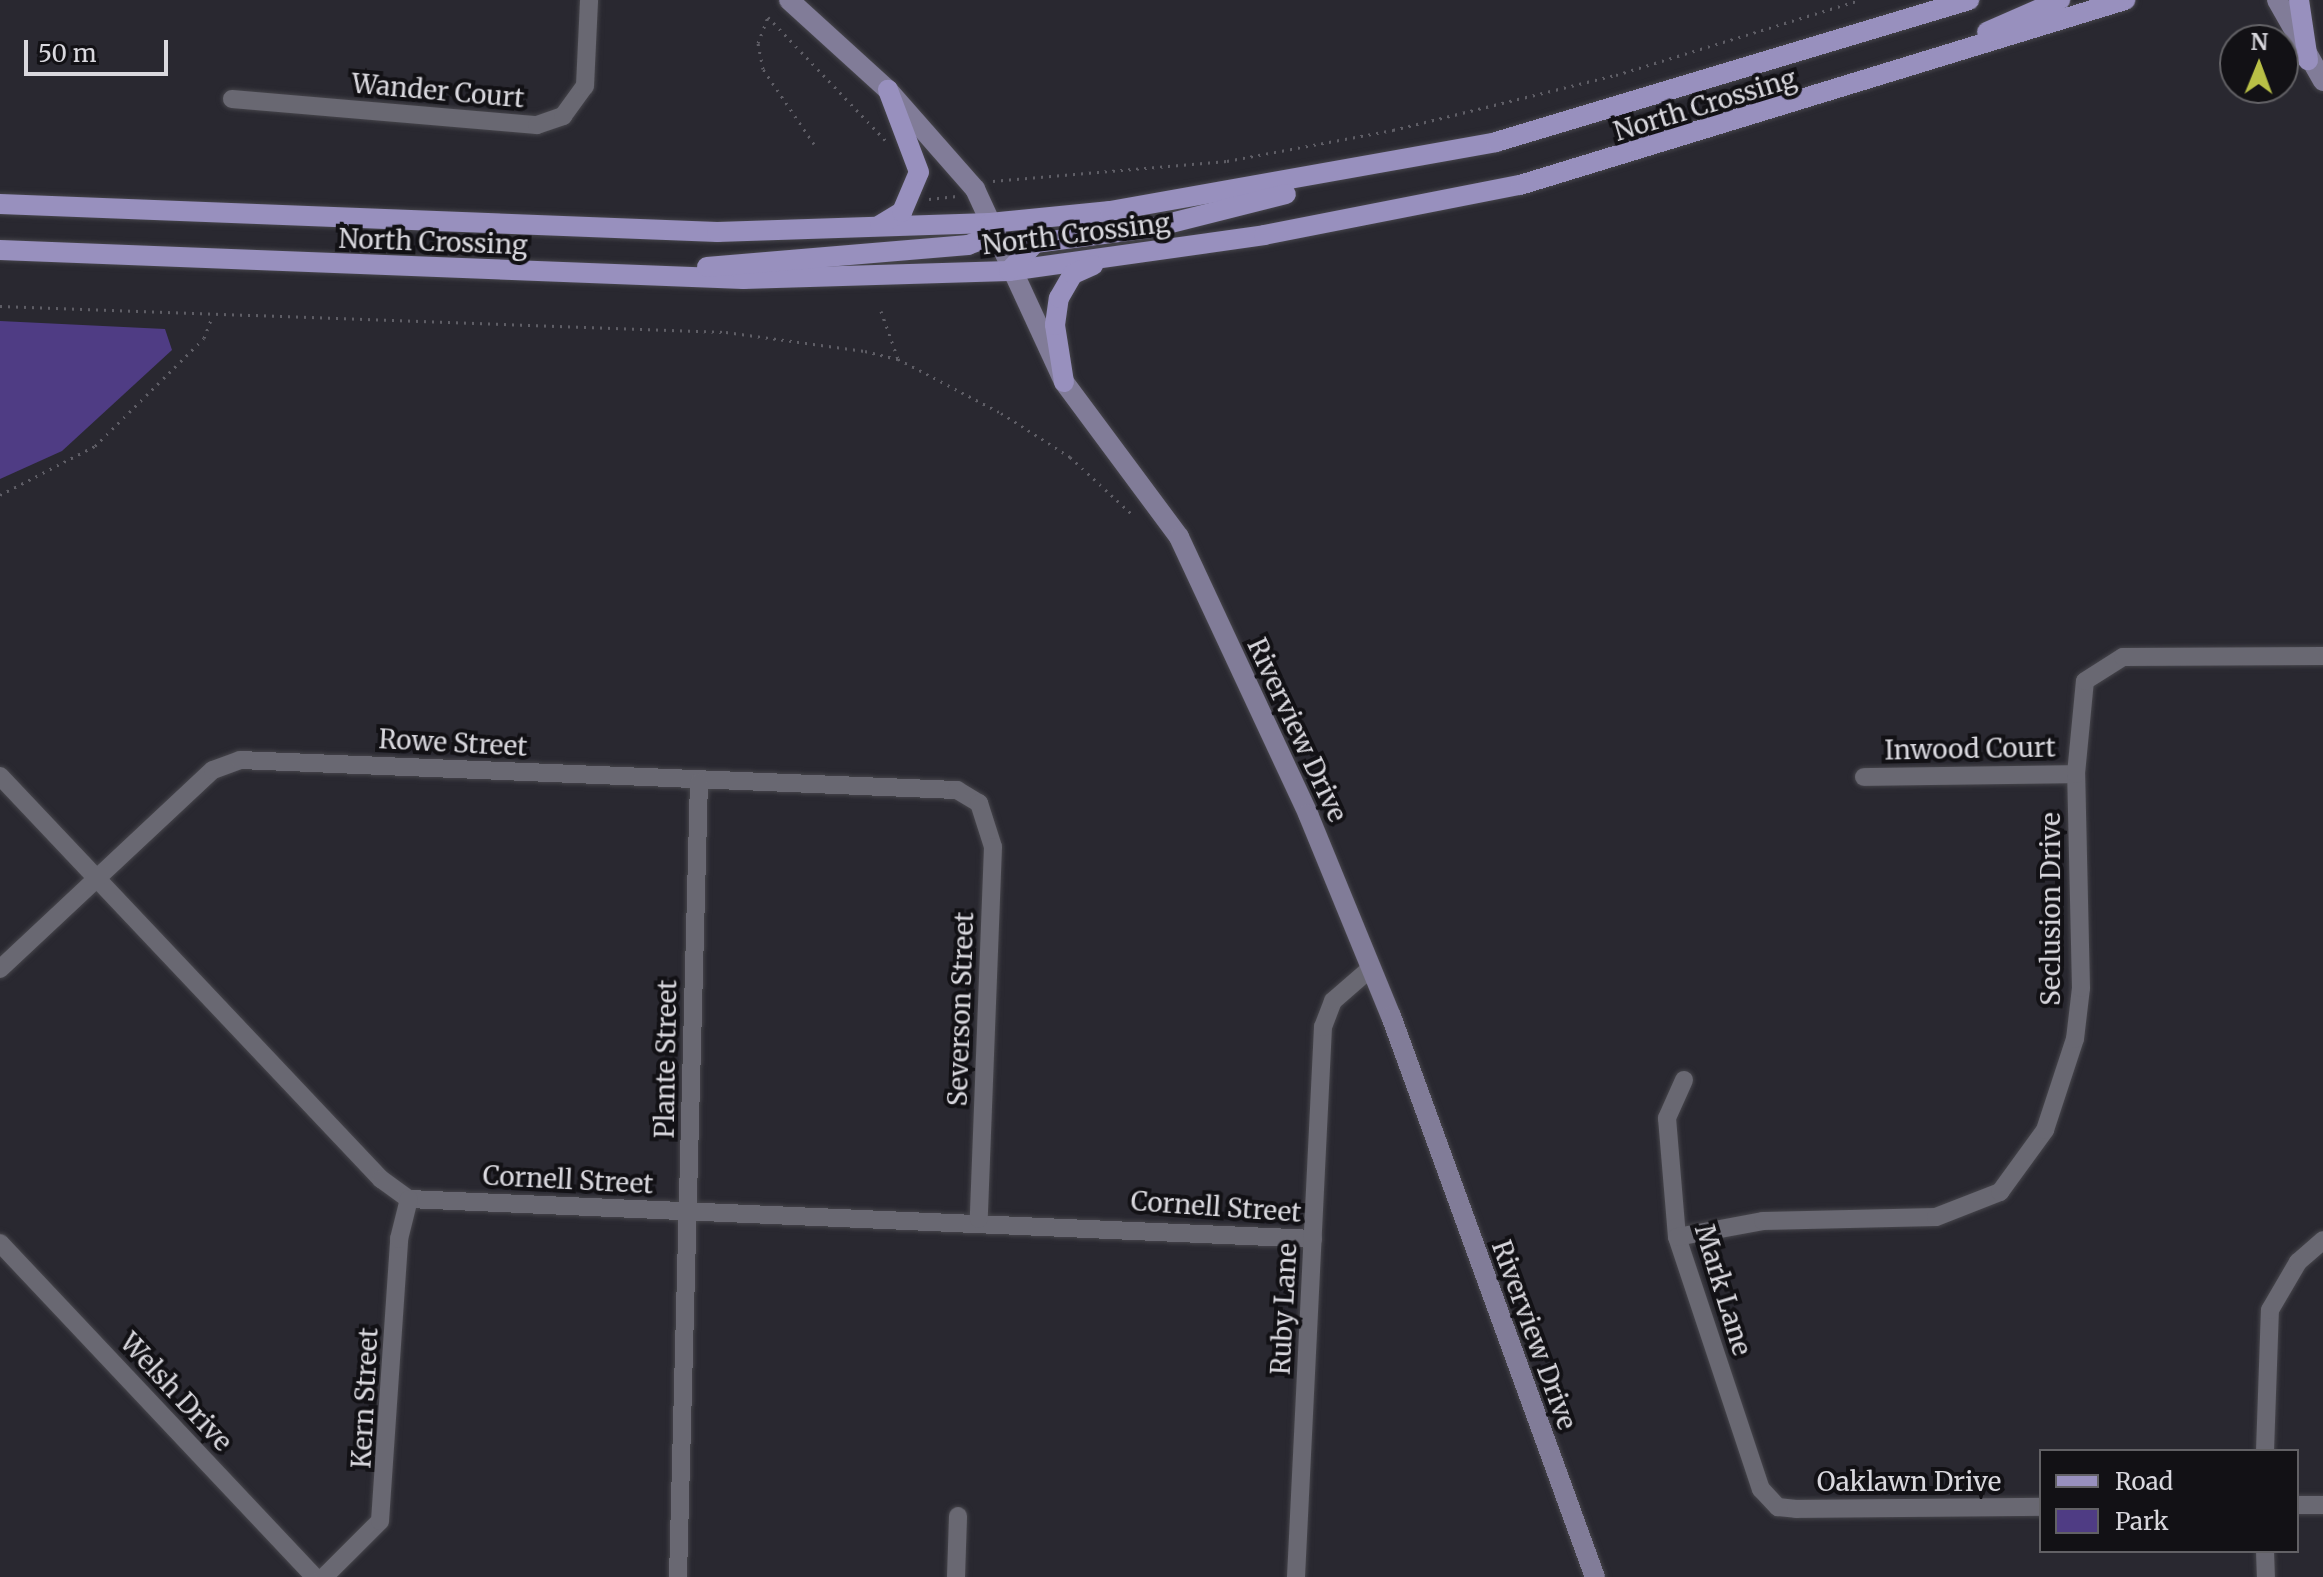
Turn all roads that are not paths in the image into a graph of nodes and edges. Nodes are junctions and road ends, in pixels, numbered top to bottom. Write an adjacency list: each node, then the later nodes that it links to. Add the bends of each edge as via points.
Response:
1 (589, 0): 12 (street, Wander Court, via 585,86 563,116 537,125)
2 (789, 0): 11 (street, Riverview Drive)
3 (1969, 0): 13 (main road, North Crossing, via 1624,109)
4 (2060, 0): 9 (main road)
5 (2125, 0): 9 (main road, North Crossing)
6 (2277, 0): 8 (street)
7 (2299, 0): 8 (main road)
8 (2308, 60): 10 (street)
9 (1895, 73): 18 (main road, North Crossing, via 1520,185)
10 (2323, 81)
11 (888, 90): 15 (street, Riverview Drive, via 975,189); 16 (main road, via 920,161 913,195 891,222)
12 (232, 99)
13 (1369, 169): 15 (main road, North Crossing); 19 (main road, via 1233,211 1035,243)
14 (0, 204): 16 (main road, North Crossing, via 586,229)
15 (990, 223): 16 (main road, North Crossing); 19 (street, Riverview Drive); 20 (main road, via 984,239 968,245)
16 (864, 229)
17 (0, 250): 20 (main road, North Crossing)
18 (1127, 255): 19 (main road, North Crossing); 21 (main road, via 1083,267 1064,284 1055,325)
19 (1009, 271): 20 (main road, North Crossing); 21 (street, Riverview Drive)
20 (612, 276)
21 (1064, 382): 29 (street, Riverview Drive, via 1179,537 1308,814)
22 (2323, 656): 23 (street, Seclusion Drive, via 2157,655 2098,666 2079,700)
23 (2076, 774): 25 (street, Inwood Court); 35 (street, Seclusion Drive, via 2081,988 2075,1039 2045,1130 2000,1192 1936,1217 1763,1221)
24 (0, 776): 28 (street)
25 (1864, 777)
26 (699, 782): 27 (street, Rowe Street, via 937,786); 28 (street, Rowe Street, via 240,760 213,770); 33 (street, Plante Street)
27 (979, 803): 34 (street, Severson Street, via 993,847)
28 (95, 877): 30 (street, Rowe Street); 32 (street, via 381,1179)
29 (1371, 968): 36 (street, Ruby Lane, via 1333,1001 1323,1027); 51 (street, Riverview Drive)
30 (0, 969)
31 (1684, 1080): 35 (street, Mark Lane, via 1667,1118)
32 (409, 1199): 33 (street, Cornell Street); 47 (street, Kern Street, via 399,1239 380,1521)
33 (688, 1211): 34 (street, Cornell Street); 48 (street, Plante Street)
34 (979, 1219): 36 (street, Cornell Street)
35 (1677, 1237): 42 (street, Mark Lane, via 1753,1468)
36 (1313, 1239): 50 (street, Ruby Lane)
37 (2323, 1240): 39 (street, via 2298,1262 2270,1310)
38 (0, 1243): 46 (street, Welsh Drive)
39 (2265, 1449)
40 (2299, 1505): 41 (street)
41 (2323, 1505)
42 (1778, 1507): 43 (street, Oaklawn Drive)
43 (2039, 1507)
44 (958, 1516): 49 (street)
45 (2265, 1553): 52 (street)
46 (315, 1577)
47 (324, 1577)
48 (678, 1577)
49 (956, 1577)
50 (1296, 1577)
51 (1595, 1577)
52 (2266, 1577)

